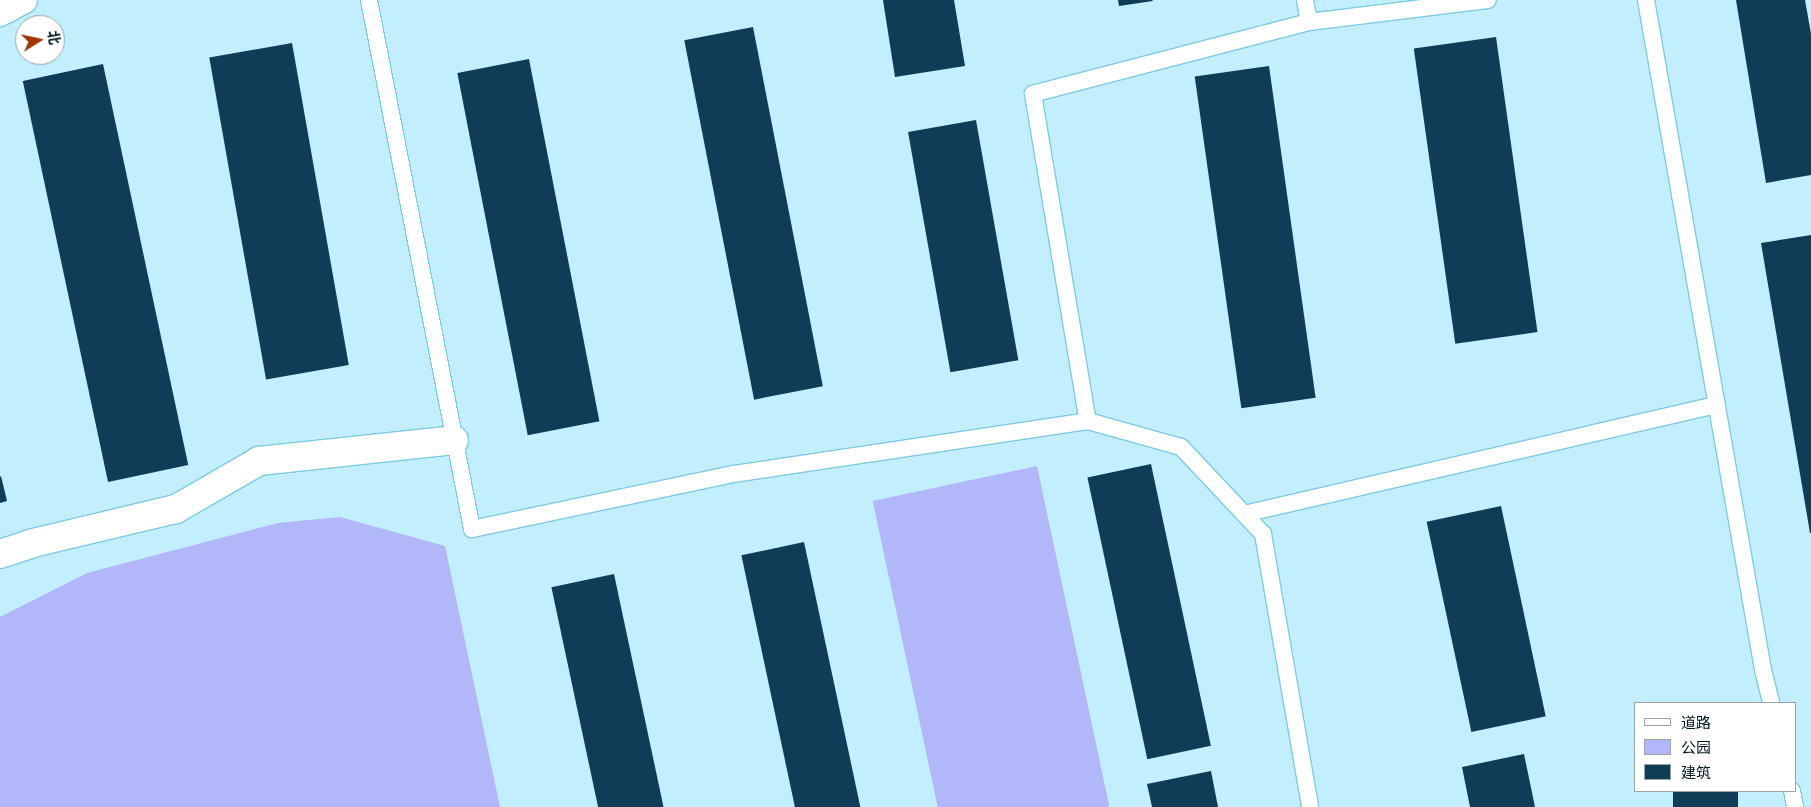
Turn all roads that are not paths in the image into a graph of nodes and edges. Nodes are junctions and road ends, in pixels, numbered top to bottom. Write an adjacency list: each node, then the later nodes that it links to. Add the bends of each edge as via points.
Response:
1 (23, 0): 6 (street)
2 (369, 0): 10 (lane)
3 (1305, 0): 7 (lane)
4 (1488, 0): 7 (lane)
5 (1646, 0): 8 (lane)
6 (0, 12)
7 (1309, 22): 9 (lane, via 1033,94)
8 (1717, 405): 11 (lane); 13 (lane)
9 (1088, 420): 10 (lane, via 734,474 472,529); 11 (lane, via 1181,447)
10 (454, 440): 12 (street, via 260,461 176,508)
11 (1244, 514): 15 (lane, via 1263,534)
12 (0, 554)
13 (1771, 702)
14 (1792, 792): 16 (lane)
15 (1310, 807)
16 (1795, 807)

